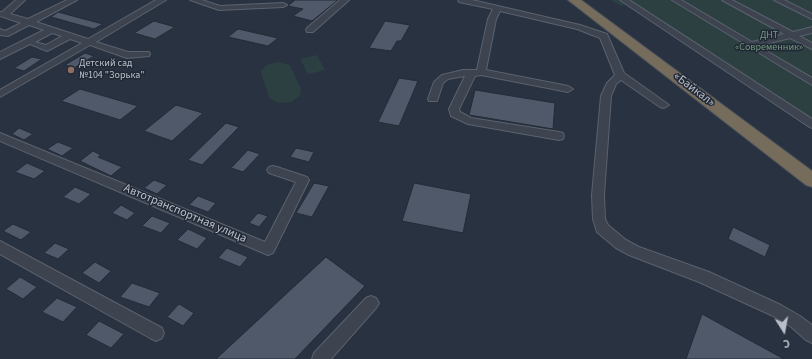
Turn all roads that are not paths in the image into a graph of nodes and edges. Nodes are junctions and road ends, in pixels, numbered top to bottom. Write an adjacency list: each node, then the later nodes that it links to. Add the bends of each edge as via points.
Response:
1 (21, 0): 14 (street)
2 (73, 0): 17 (street)
3 (162, 0): 26 (street)
4 (194, 0): 12 (street, via 219,8)
5 (345, 0): 20 (street)
6 (462, 0): 13 (street)
7 (574, 0): 23 (highway, «Байкал»)
8 (624, 0): 39 (street)
9 (676, 0): 28 (street)
10 (726, 0): 24 (street)
11 (778, 0): 15 (street)
12 (283, 5)
13 (498, 9): 23 (street); 32 (street, via 492,19)
14 (2, 15): 16 (street)
15 (812, 17)
16 (14, 18): 17 (street); 18 (street)
17 (28, 22): 19 (street); 22 (street, via 5,34)
18 (0, 24)
19 (51, 30): 25 (street); 31 (street)
20 (310, 30)
21 (812, 30): 24 (street)
22 (0, 32)
23 (611, 34): 33 (street); 43 (highway, «Байкал»)
24 (791, 35): 28 (street); 29 (street)
25 (69, 36): 26 (street); 27 (street, via 47,48)
26 (90, 42): 30 (street, via 127,55); 36 (street)
27 (34, 44)
28 (751, 45): 34 (street)
29 (812, 46)
30 (146, 54)
31 (0, 56)
32 (476, 73): 35 (street); 37 (street, via 445,77 439,82); 40 (street, via 454,109 455,114 468,121)
33 (620, 75): 38 (street); 47 (street, via 612,83 606,96 598,195 598,219 602,228 634,251 668,262 782,313)
34 (812, 82)
35 (568, 89)
36 (0, 94)
37 (433, 99)
38 (664, 105)
39 (812, 124)
40 (559, 136)
41 (0, 137): 42 (street, Автотранспортная улица, via 268,249 303,180)
42 (273, 170)
43 (812, 180)
44 (0, 247): 46 (street)
45 (371, 303): 48 (street)
46 (156, 333)
47 (812, 335)
48 (320, 359)

